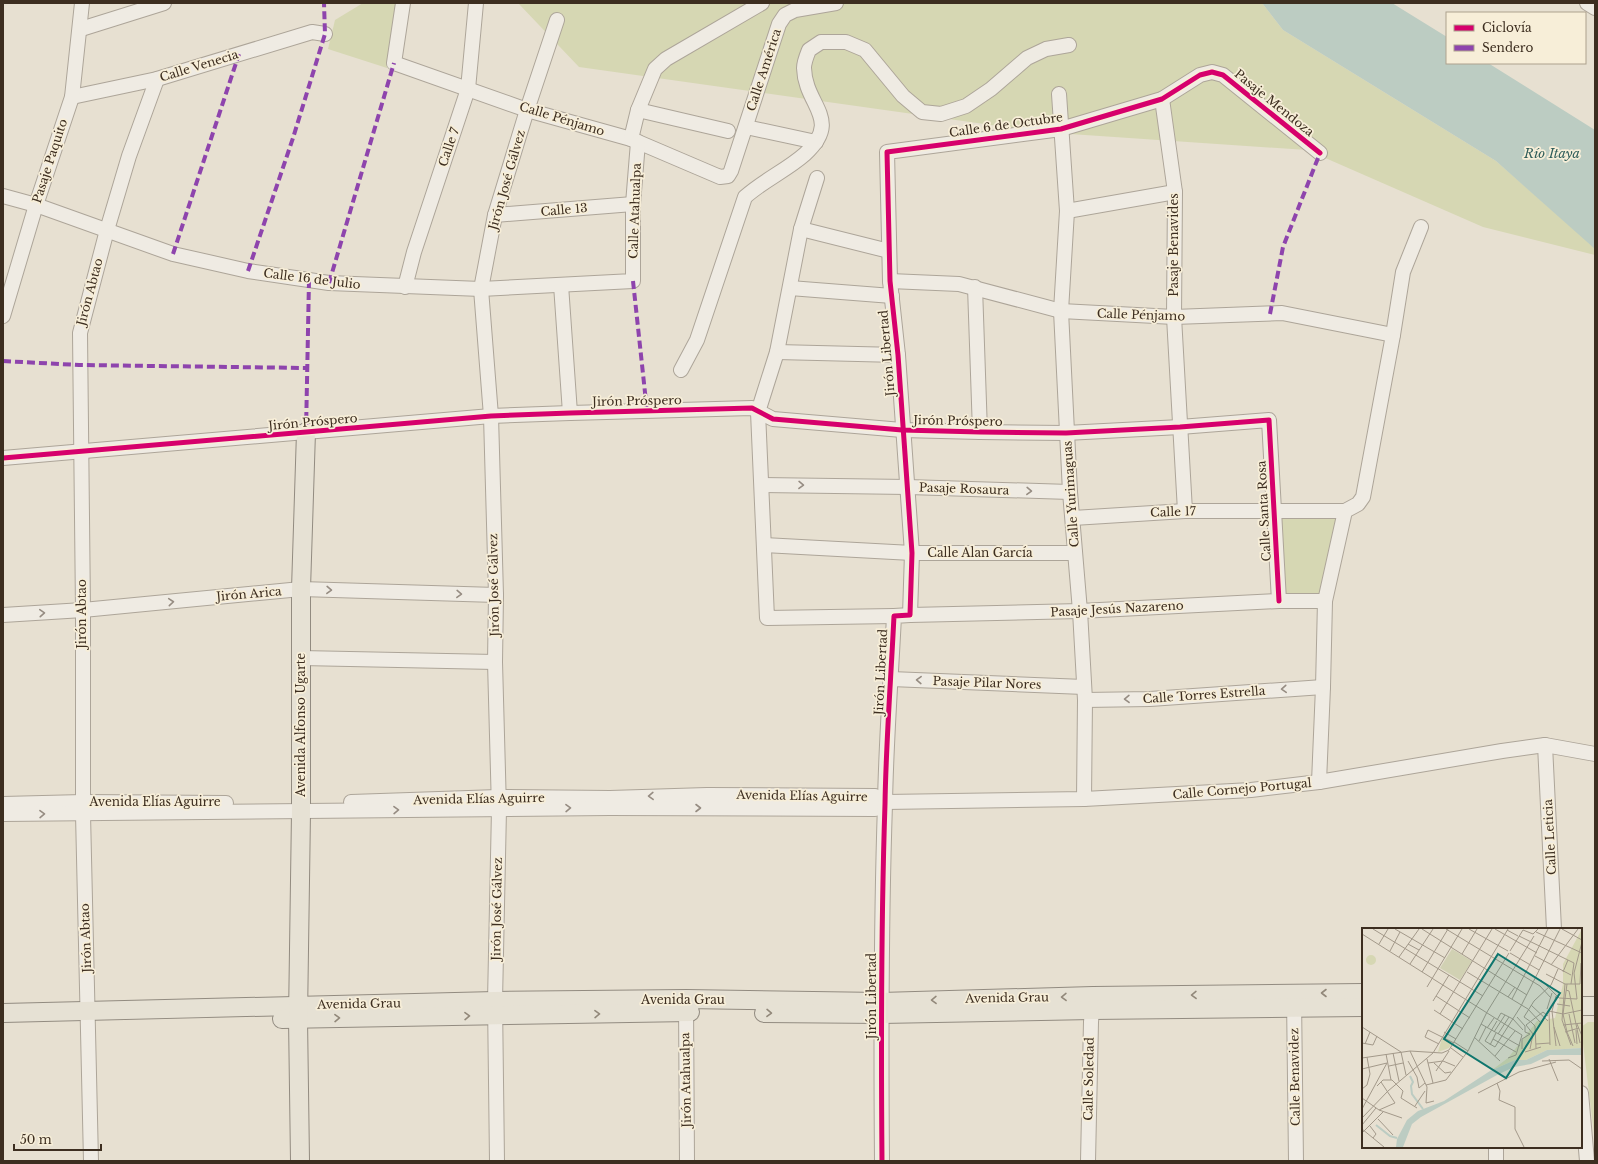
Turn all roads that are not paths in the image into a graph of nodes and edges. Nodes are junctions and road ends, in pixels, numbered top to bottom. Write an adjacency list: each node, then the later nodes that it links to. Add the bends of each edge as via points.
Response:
1 (82, 3): 10 (street, Pasaje Paquito)
2 (164, 3): 10 (street)
3 (403, 3): 15 (street, Calle Pénjamo, via 394,63)
4 (476, 3): 15 (street, Calle 7)
5 (762, 3): 20 (street, Calle Atahualpa, via 666,58 655,69)
6 (836, 3): 21 (street, Calle América, via 795,10 785,15 779,24)
7 (1587, 3): 8 (street)
8 (1595, 8)
9 (558, 20): 19 (street, Jirón José Gálvez)
10 (80, 29): 17 (street, Pasaje Paquito)
11 (325, 34): 14 (street, Calle Venecia, via 312,32)
12 (1070, 44): 25 (street, via 1046,49 1027,58 991,89 966,106 941,114 922,112 903,96 865,50 846,42 821,42 809,50 804,67 808,87 823,122 822,131)
13 (1212, 72): 18 (street, Calle 6 de Octubre, via 1200,75); 27 (street, Pasaje Mendoza, via 1223,75)
14 (157, 79): 17 (street, Calle Venecia); 38 (street, Jirón Abtao, via 129,156)
15 (468, 88): 19 (street, Calle Pénjamo); 43 (street, Calle 7)
16 (1059, 94): 22 (street, Calle Yurimaguas)
17 (72, 97): 33 (street, Pasaje Paquito)
18 (1162, 99): 22 (street, Calle 6 de Octubre); 30 (street, Pasaje Benavides)
19 (527, 110): 24 (street, Calle Pénjamo); 35 (street, Jirón José Gálvez)
20 (638, 110): 23 (street); 24 (street, Calle Atahualpa)
21 (746, 127): 25 (street); 28 (street, Calle América)
22 (1061, 129): 26 (street, Calle 6 de Octubre); 34 (street, Calle Yurimaguas)
23 (728, 131)
24 (634, 141): 28 (street, Calle Pénjamo, via 720,177); 32 (street, Calle Atahualpa)
25 (816, 142): 54 (street, via 791,165 745,196 697,340)
26 (887, 152): 39 (street, Jirón Libertad)
27 (1320, 153)
28 (728, 176)
29 (817, 178): 37 (street)
30 (1176, 192): 34 (street); 50 (street, Pasaje Benavides)
31 (3, 196): 33 (street, Calle 16 de Julio)
32 (633, 204): 35 (street, Calle 13); 40 (street, Calle Atahualpa)
33 (36, 205): 38 (street, Calle 16 de Julio); 49 (street, Pasaje Paquito)
34 (1067, 211): 48 (street, Calle Yurimaguas)
35 (495, 215): 46 (street, Jirón José Gálvez)
36 (1421, 227): 51 (street, via 1403,272)
37 (801, 229): 39 (street); 45 (street)
38 (107, 230): 43 (street, Calle 16 de Julio, via 173,254 248,271 329,284); 64 (street, Jirón Abtao, via 80,333)
39 (889, 251): 41 (street, Jirón Libertad)
40 (633, 280): 42 (street, Calle 16 de Julio)
41 (890, 281): 44 (street, Calle Pénjamo); 47 (street, Jirón Libertad)
42 (561, 285): 46 (street, Calle 16 de Julio); 56 (street)
43 (404, 287): 46 (street, Calle 16 de Julio)
44 (975, 287): 48 (street, Calle Pénjamo); 62 (street)
45 (790, 288): 47 (street); 52 (street)
46 (481, 289): 57 (street, Jirón José Gálvez)
47 (892, 296): 53 (street, Jirón Libertad)
48 (1061, 311): 50 (street, Calle Pénjamo); 63 (street, Calle Yurimaguas)
49 (3, 316)
50 (1174, 317): 51 (street, Calle Pénjamo, via 1282,313); 59 (street, Pasaje Benavides)
51 (1393, 335): 71 (street, via 1363,497 1358,504)
52 (777, 352): 53 (street); 55 (street)
53 (898, 355): 60 (street, Jirón Libertad)
54 (682, 370)
55 (758, 412): 56 (street, Jirón Próspero, via 752,408); 60 (street, Jirón Próspero, via 773,419); 66 (street)
56 (570, 413): 57 (street, Jirón Próspero)
57 (491, 416): 61 (street, Jirón Próspero); 77 (street, Jirón José Gálvez)
58 (1269, 420): 59 (street, Jirón Próspero); 69 (street, Calle Santa Rosa)
59 (1180, 427): 63 (street, Jirón Próspero); 70 (street, Pasaje Benavides)
60 (902, 430): 62 (street, Jirón Próspero); 67 (street, Jirón Libertad)
61 (306, 432): 64 (street, Jirón Próspero); 76 (main road, Avenida Alfonso Ugarte)
62 (980, 432): 63 (street, Jirón Próspero)
63 (1066, 433): 68 (street, Calle Yurimaguas)
64 (81, 452): 65 (street, Jirón Próspero); 80 (street, Jirón Abtao)
65 (3, 458)
66 (762, 485): 67 (street, Pasaje Rosaura, one-way to 67); 73 (street)
67 (908, 487): 68 (street, Pasaje Rosaura, one-way to 68); 74 (street, Jirón Libertad)
68 (1070, 492): 72 (street, Calle Yurimaguas)
69 (1273, 510): 70 (street, Calle 17); 71 (street, Calle 17); 78 (street, Calle Santa Rosa)
70 (1184, 511): 72 (street, Calle 17)
71 (1345, 511): 79 (street)
72 (1073, 518): 75 (street, Calle Yurimaguas)
73 (764, 546): 74 (street, Calle Alan García); 84 (street, via 767,618)
74 (912, 552): 75 (street, Calle Alan García); 83 (street, Jirón Libertad)
75 (1075, 554): 81 (street, Calle Yurimaguas)
76 (301, 589): 77 (street, Jirón Arica, one-way to 77); 80 (street, Jirón Arica, one-way to 76); 85 (main road, Avenida Alfonso Ugarte)
77 (496, 595): 86 (street, Jirón José Gálvez)
78 (1279, 601): 79 (street, Pasaje Jesús Nazareno); 81 (street, Pasaje Jesús Nazareno)
79 (1325, 601): 88 (street)
80 (83, 610): 82 (street, Jirón Arica, one-way to 80); 97 (street, Jirón Abtao)
81 (1080, 611): 83 (street, Pasaje Jesús Nazareno); 89 (street, Calle Yurimaguas)
82 (3, 615)
83 (910, 615): 84 (street, Jirón Libertad)
84 (894, 616): 87 (street, Jirón Libertad)
85 (301, 658): 86 (street); 98 (main road, Avenida Alfonso Ugarte)
86 (495, 662): 95 (street, Jirón José Gálvez)
87 (891, 678): 89 (street, Pasaje Pilar Nores, one-way to 87); 94 (street, Jirón Libertad)
88 (1323, 687): 89 (street, Calle Torres Estrella, one-way to 89, via 1150,699); 92 (street)
89 (1085, 693): 93 (street, Calle Yurimaguas)
90 (1545, 745): 91 (street, Calle Cornejo Portugal); 92 (street, Calle Cornejo Portugal); 100 (street, Calle Leticia)
91 (1595, 754)
92 (1319, 782): 93 (street, Calle Cornejo Portugal, via 1251,790)
93 (1084, 799): 94 (street, Calle Cornejo Portugal)
94 (885, 802): 95 (street, Avenida Elías Aguirre, via 875,809 679,802); 111 (street, Jirón Libertad)
95 (499, 803): 98 (street, Avenida Elías Aguirre); 110 (street, Jirón José Gálvez)
96 (3, 804): 97 (street, Avenida Elías Aguirre)
97 (83, 808): 98 (street, Avenida Elías Aguirre); 99 (street, Avenida Elías Aguirre, one-way to 97); 114 (street, Jirón Abtao)
98 (301, 808): 113 (main road, Avenida Alfonso Ugarte)
99 (3, 814)
100 (1554, 928)
101 (1362, 993): 104 (main road, Avenida Grau, one-way to 104)
102 (1582, 994): 103 (main road)
103 (1595, 994)
104 (1294, 1001): 105 (main road, Avenida Grau); 109 (main road, Avenida Grau); 125 (street, Calle Benavidez)
105 (1093, 1003): 111 (main road, Avenida Grau); 124 (street, Calle Soledad, via 1090,1022)
106 (686, 1006): 110 (main road, Avenida Grau); 111 (main road, Avenida Grau); 122 (street, Jirón Atahualpa)
107 (1582, 1006): 108 (main road)
108 (1595, 1006)
109 (1362, 1007)
110 (495, 1008): 113 (main road, Avenida Grau); 121 (street, Jirón José Gálvez)
111 (881, 1008): 123 (street, Jirón Libertad)
112 (3, 1012): 114 (main road, Avenida Grau)
113 (298, 1012): 114 (main road, Avenida Grau); 119 (main road, Avenida Alfonso Ugarte, via 289,1046); 120 (main road, Avenida Alfonso Ugarte)
114 (89, 1016): 115 (main road, Avenida Grau); 118 (street, Jirón Abtao)
115 (3, 1025)
116 (1582, 1104): 127 (street)
117 (1496, 1148): 126 (street)
118 (91, 1161)
119 (290, 1161)
120 (300, 1161)
121 (497, 1161)
122 (687, 1161)
123 (882, 1161)
124 (1088, 1161)
125 (1296, 1161)
126 (1496, 1161)
127 (1587, 1161)

